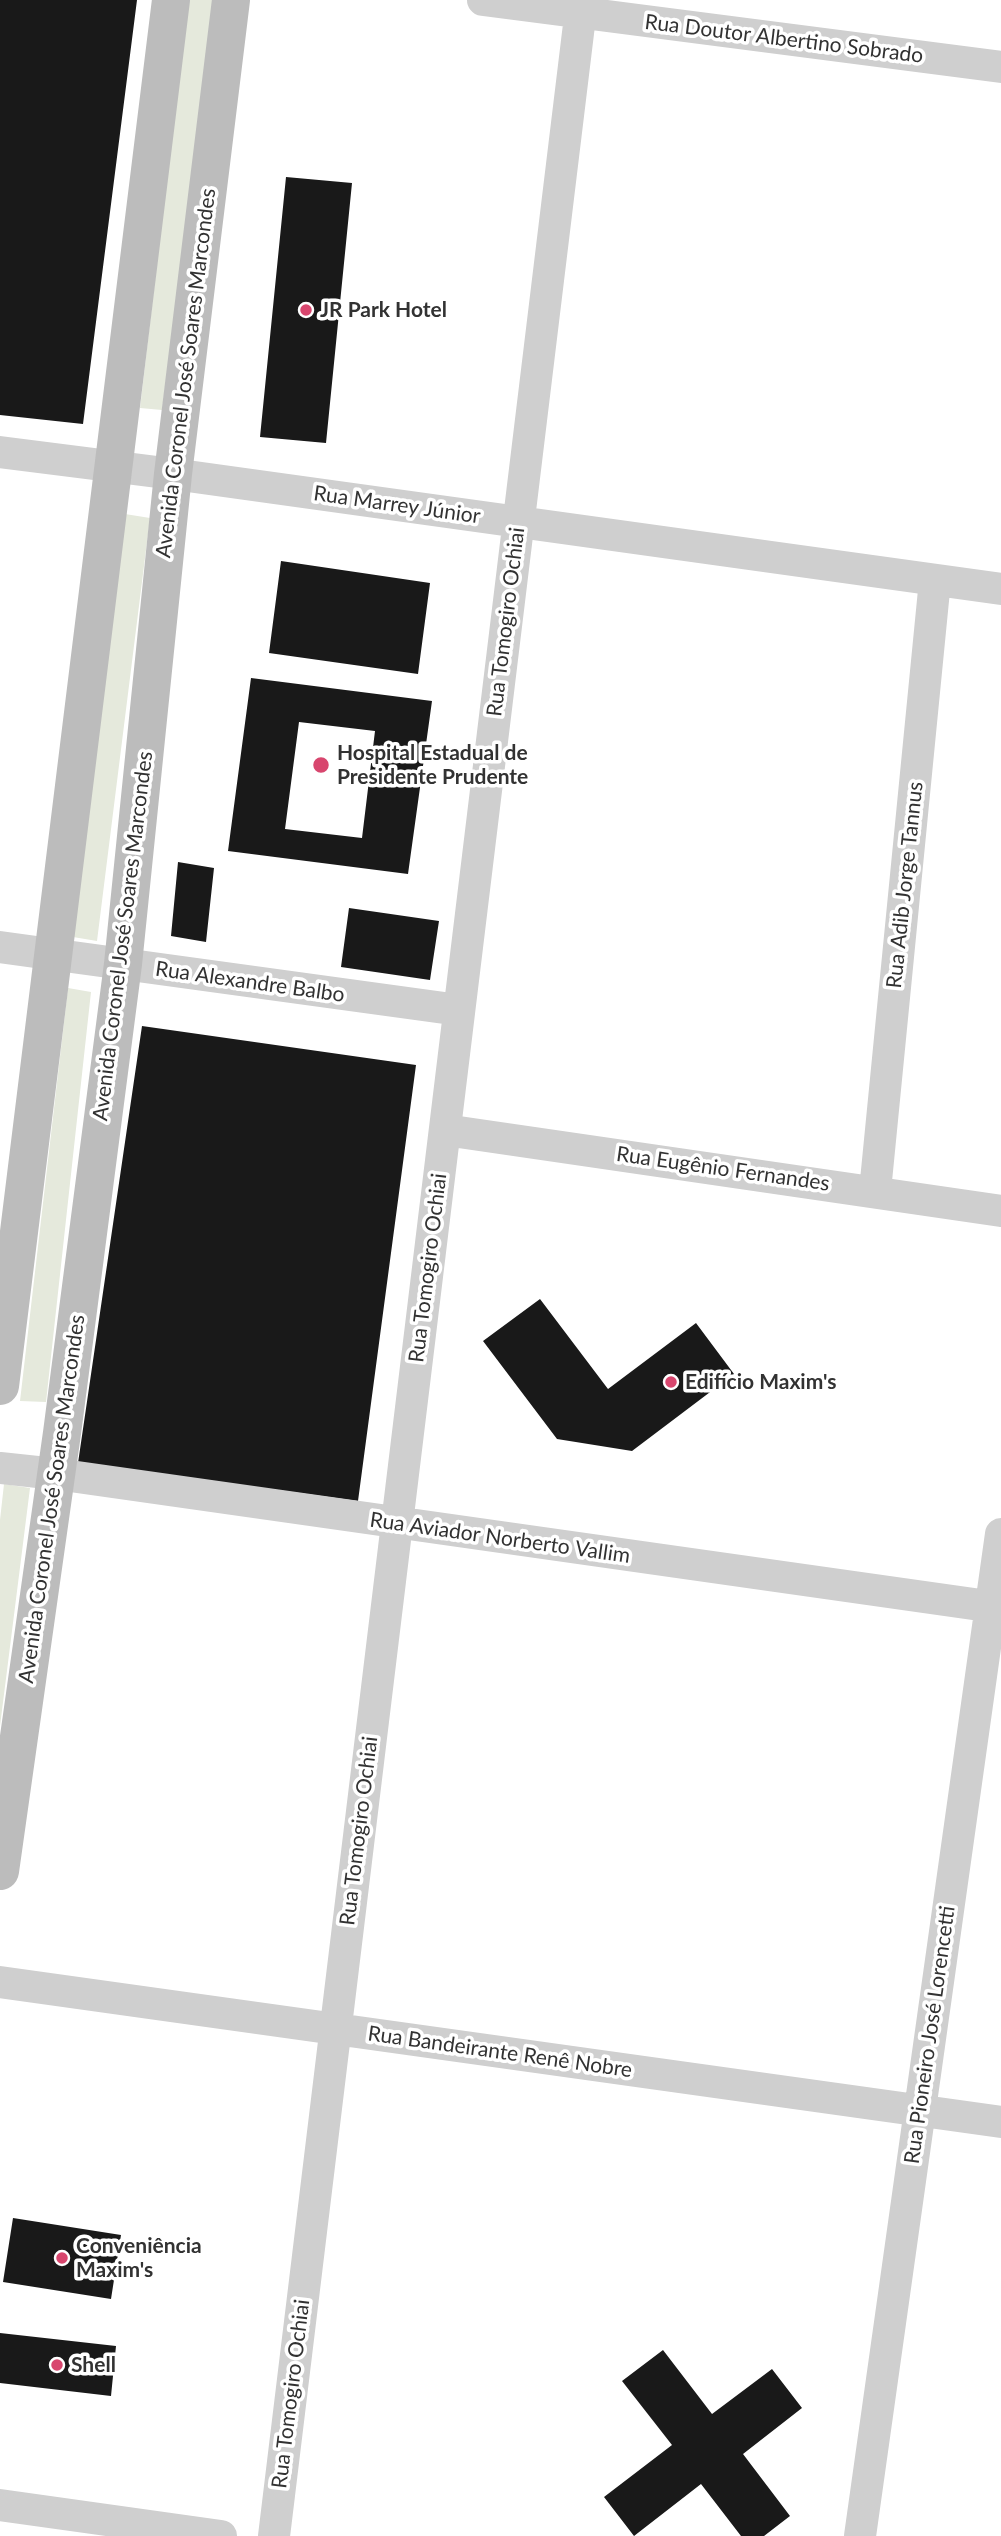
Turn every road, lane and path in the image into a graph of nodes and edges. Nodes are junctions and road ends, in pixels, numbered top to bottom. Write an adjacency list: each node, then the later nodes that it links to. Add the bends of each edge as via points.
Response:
1 (171, 0): 7 (main road)
2 (231, 0): 8 (main road, Avenida Coronel José Soares Marcondes)
3 (483, 0): 4 (street, Rua Doutor Albertino Sobrado)
4 (581, 7): 5 (street, Rua Doutor Albertino Sobrado); 9 (street, Rua Tomogiro Ochiai)
5 (1001, 67)
6 (0, 452): 7 (street, Rua Marrey Júnior)
7 (114, 466): 8 (street, Rua Marrey Júnior); 13 (main road)
8 (173, 474): 9 (street, Rua Marrey Júnior); 14 (main road, Avenida Coronel José Soares Marcondes)
9 (519, 522): 10 (street, Rua Marrey Júnior); 15 (street, Rua Tomogiro Ochiai)
10 (935, 580): 11 (street, Rua Marrey Júnior); 17 (street, Rua Adib Jorge Tannus)
11 (1001, 589)
12 (0, 947): 13 (street, Rua Alexandre Balbo)
13 (53, 954): 14 (street, Rua Alexandre Balbo); 19 (main road)
14 (123, 964): 15 (street, Rua Alexandre Balbo); 21 (main road, Avenida Coronel José Soares Marcondes)
15 (459, 1010): 16 (street, Rua Tomogiro Ochiai)
16 (445, 1130): 17 (street, Rua Eugênio Fernandes); 22 (street, Rua Tomogiro Ochiai)
17 (876, 1191): 18 (street, Rua Eugênio Fernandes)
18 (1001, 1210)
19 (0, 1386)
20 (0, 1468): 21 (street, Rua Aviador Norberto Vallim)
21 (56, 1474): 22 (street, Rua Aviador Norberto Vallim); 25 (main road, Avenida Coronel José Soares Marcondes)
22 (397, 1523): 24 (street, Rua Aviador Norberto Vallim); 27 (street, Rua Tomogiro Ochiai)
23 (1001, 1534): 24 (street, Rua Pioneiro José Lorencetti)
24 (996, 1607): 28 (street, Rua Pioneiro José Lorencetti)
25 (0, 1871)
26 (0, 1982): 27 (street, Rua Bandeirante Renê Nobre)
27 (336, 2029): 28 (street, Rua Bandeirante Renê Nobre); 32 (street, Rua Tomogiro Ochiai)
28 (919, 2111): 29 (street, Rua Bandeirante Renê Nobre); 33 (street, Rua Pioneiro José Lorencetti)
29 (1001, 2122)
30 (0, 2505): 31 (street)
31 (221, 2536)
32 (274, 2536)
33 (860, 2536)

